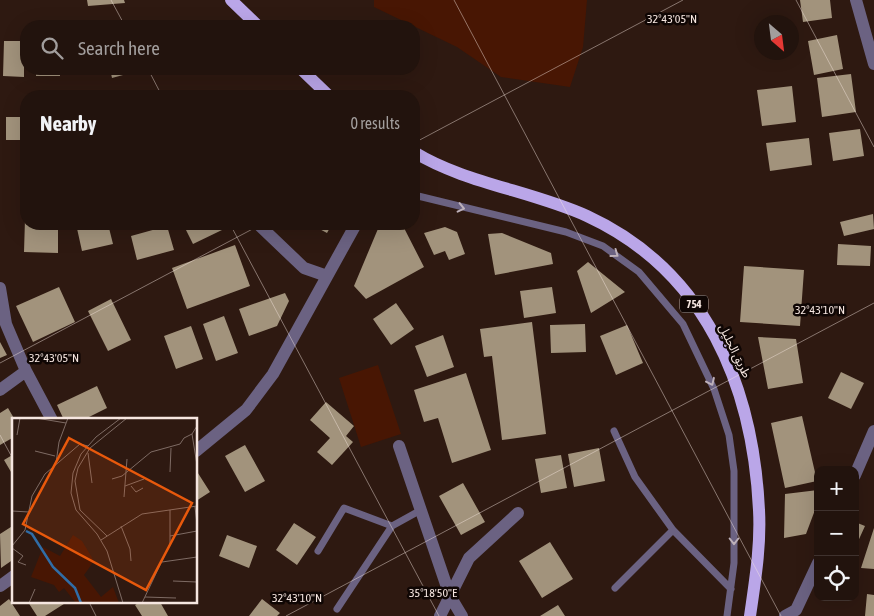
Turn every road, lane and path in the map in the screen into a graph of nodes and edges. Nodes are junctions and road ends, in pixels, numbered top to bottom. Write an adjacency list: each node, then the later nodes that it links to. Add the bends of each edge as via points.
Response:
1 (231, 0): 3 (main road)
2 (856, 0): 4 (street)
3 (252, 20)
4 (874, 64)
5 (307, 75): 6 (main road)
6 (323, 90)
7 (420, 156): 36 (main road, طريق الجليل / 754, via 436,166 520,191 586,216 631,241 658,261 682,287 720,347 739,390 750,428 759,512 758,558)
8 (420, 196): 30 (lane, one-way to 30, via 566,232 603,246 639,272 683,324 714,389 729,435 734,471)
9 (264, 230): 11 (street, via 304,268)
10 (353, 230): 11 (street)
11 (327, 276): 19 (street, via 273,374 246,410)
12 (0, 288): 13 (street, via 6,324)
13 (26, 371): 14 (street); 15 (street)
14 (0, 390)
15 (51, 418)
16 (614, 431): 24 (lane, via 635,477)
17 (874, 433): 20 (street)
18 (399, 446): 21 (street)
19 (198, 449)
20 (859, 466)
21 (421, 510): 23 (lane); 31 (street)
22 (518, 513): 31 (street, via 469,558)
23 (392, 526): 25 (lane, via 344,508); 32 (lane)
24 (673, 530): 29 (lane); 30 (lane)
25 (318, 551)
26 (814, 571): 37 (street, via 796,610)
27 (12, 577): 28 (street)
28 (0, 586)
29 (615, 588)
30 (731, 589): 35 (lane)
31 (450, 596): 33 (street); 34 (street)
32 (337, 609)
33 (440, 616)
34 (462, 616)
35 (727, 616)
36 (750, 616)
37 (785, 616)

